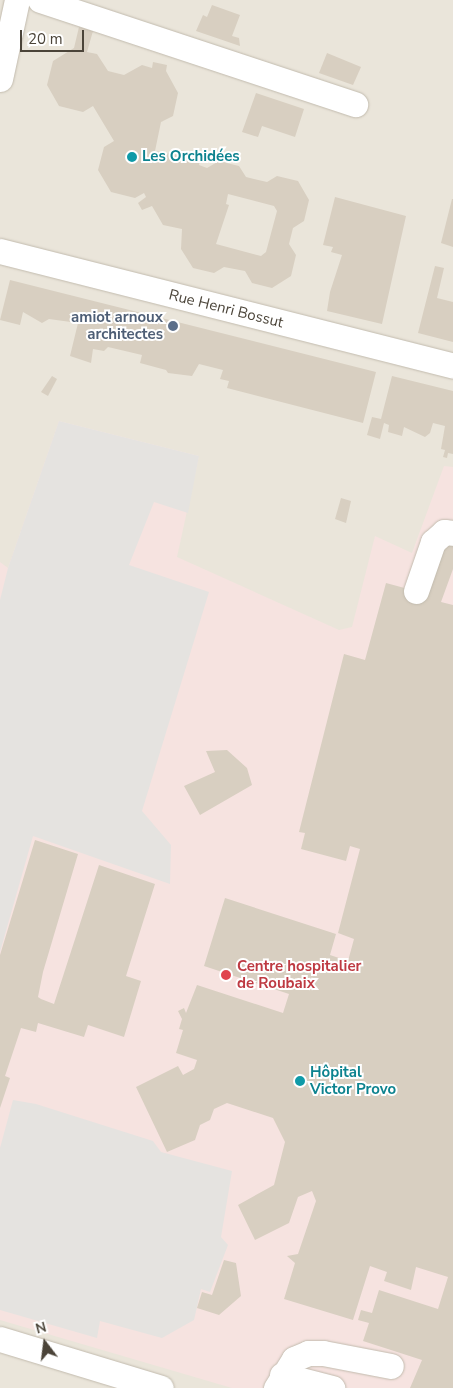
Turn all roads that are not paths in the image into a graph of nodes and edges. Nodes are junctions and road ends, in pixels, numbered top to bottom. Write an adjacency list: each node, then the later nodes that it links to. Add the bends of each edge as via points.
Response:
1 (17, 0): 3 (street)
2 (40, 0): 4 (street)
3 (0, 78)
4 (355, 104)
5 (0, 251): 6 (street, Rue Henri Bossut)
6 (453, 366)
7 (453, 533): 8 (street, via 444,532 433,542)
8 (416, 591)
9 (0, 1338): 14 (street)
10 (0, 1356): 13 (street)
11 (391, 1366): 12 (street, via 308,1353 294,1359)
12 (279, 1381): 15 (street)
13 (107, 1388)
14 (161, 1388)
15 (332, 1388)

